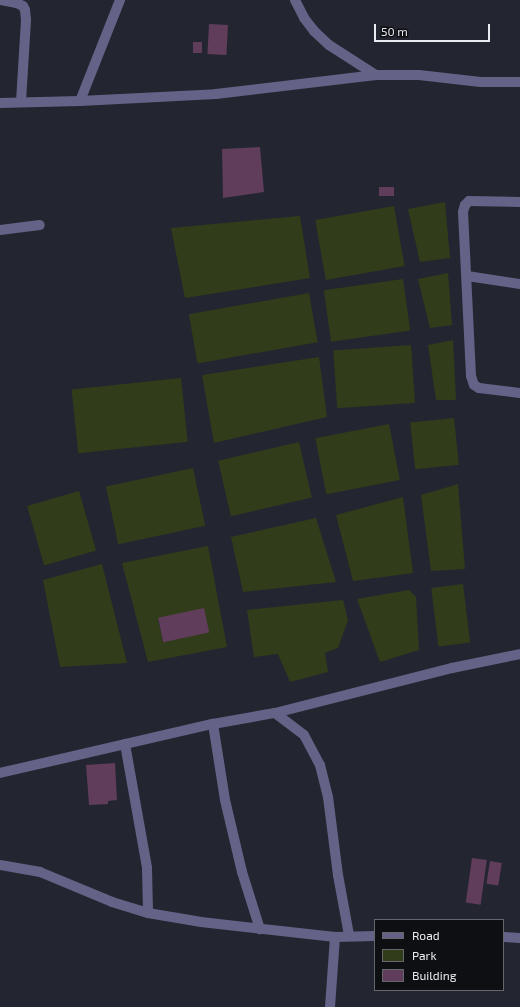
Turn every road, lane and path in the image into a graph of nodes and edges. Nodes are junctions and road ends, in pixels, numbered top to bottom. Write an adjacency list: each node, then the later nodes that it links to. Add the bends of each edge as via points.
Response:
1 (1, 0): 7 (street, via 17,3 25,10)
2 (120, 0): 6 (street)
3 (295, 0): 4 (street, via 314,31 329,45)
4 (376, 76): 5 (street, via 419,75 481,82); 6 (street, via 252,91)
5 (520, 82)
6 (80, 101): 7 (street)
7 (20, 102): 8 (street)
8 (0, 103)
9 (520, 202): 12 (street, via 469,201 465,205 463,212)
10 (40, 225): 11 (street)
11 (0, 230)
12 (467, 276): 13 (street); 14 (street, via 471,376 474,385)
13 (520, 284)
14 (520, 393)
15 (520, 654): 16 (street, via 452,668)
16 (275, 713): 17 (street); 23 (street, via 304,735 320,765 328,796)
17 (213, 724): 18 (street); 22 (street, via 225,800 242,872)
18 (125, 744): 19 (street); 21 (street, via 147,868)
19 (0, 773)
20 (0, 865): 21 (street, via 40,872 112,902)
21 (148, 913): 22 (street)
22 (260, 928): 26 (street)
23 (349, 935): 24 (street); 26 (street)
24 (374, 936)
25 (504, 936): 27 (street)
26 (335, 937): 28 (street)
27 (520, 938)
28 (330, 1007)

